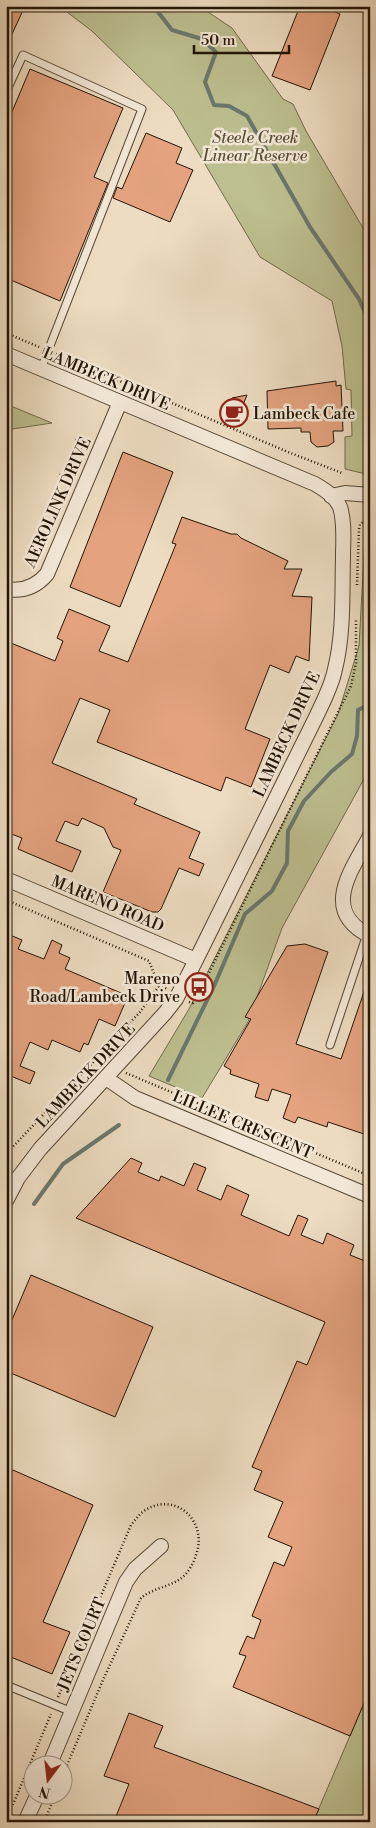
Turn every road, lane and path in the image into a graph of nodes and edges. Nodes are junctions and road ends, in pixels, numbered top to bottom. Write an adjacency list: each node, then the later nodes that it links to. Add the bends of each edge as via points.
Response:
1 (6, 92): 3 (lane, via 23,55 142,109)
2 (6, 333): 3 (path)
3 (48, 351): 5 (lane); 8 (path)
4 (6, 354): 5 (street, LAMBECK DRIVE)
5 (41, 369): 6 (street, LAMBECK DRIVE)
6 (120, 402): 7 (street, AEROLINK DRIVE); 11 (street, LAMBECK DRIVE, via 315,484)
7 (90, 473): 9 (path, via 76,469); 12 (street, AEROLINK DRIVE, via 42,580 33,586)
8 (342, 473)
9 (60, 475)
10 (370, 495): 11 (street, via 345,493)
11 (331, 496): 17 (street, LAMBECK DRIVE, via 339,507 342,527 341,625 335,669 317,715)
12 (6, 589)
13 (370, 836): 16 (street, via 342,894 349,921)
14 (6, 880): 17 (street, MARENO ROAD)
15 (6, 900): 19 (path, via 149,961 159,986 140,1012)
16 (368, 935): 18 (lane)
17 (196, 960): 20 (street, LAMBECK DRIVE, via 166,1013)
18 (330, 1045)
19 (97, 1058): 20 (path); 21 (path)
20 (111, 1074): 22 (path); 23 (street, LILLEE CRESCENT, via 135,1098); 24 (street, LAMBECK DRIVE, via 27,1165)
21 (6, 1154)
22 (370, 1176)
23 (370, 1196)
24 (6, 1201)
25 (161, 1546): 27 (street, JETS COURT, via 134,1568 126,1582)
26 (6, 1685): 27 (lane)
27 (72, 1712): 28 (street, JETS COURT)
28 (53, 1756)
29 (32, 1806): 31 (street)
30 (51, 1806): 32 (path)
31 (26, 1822)
32 (44, 1822)

